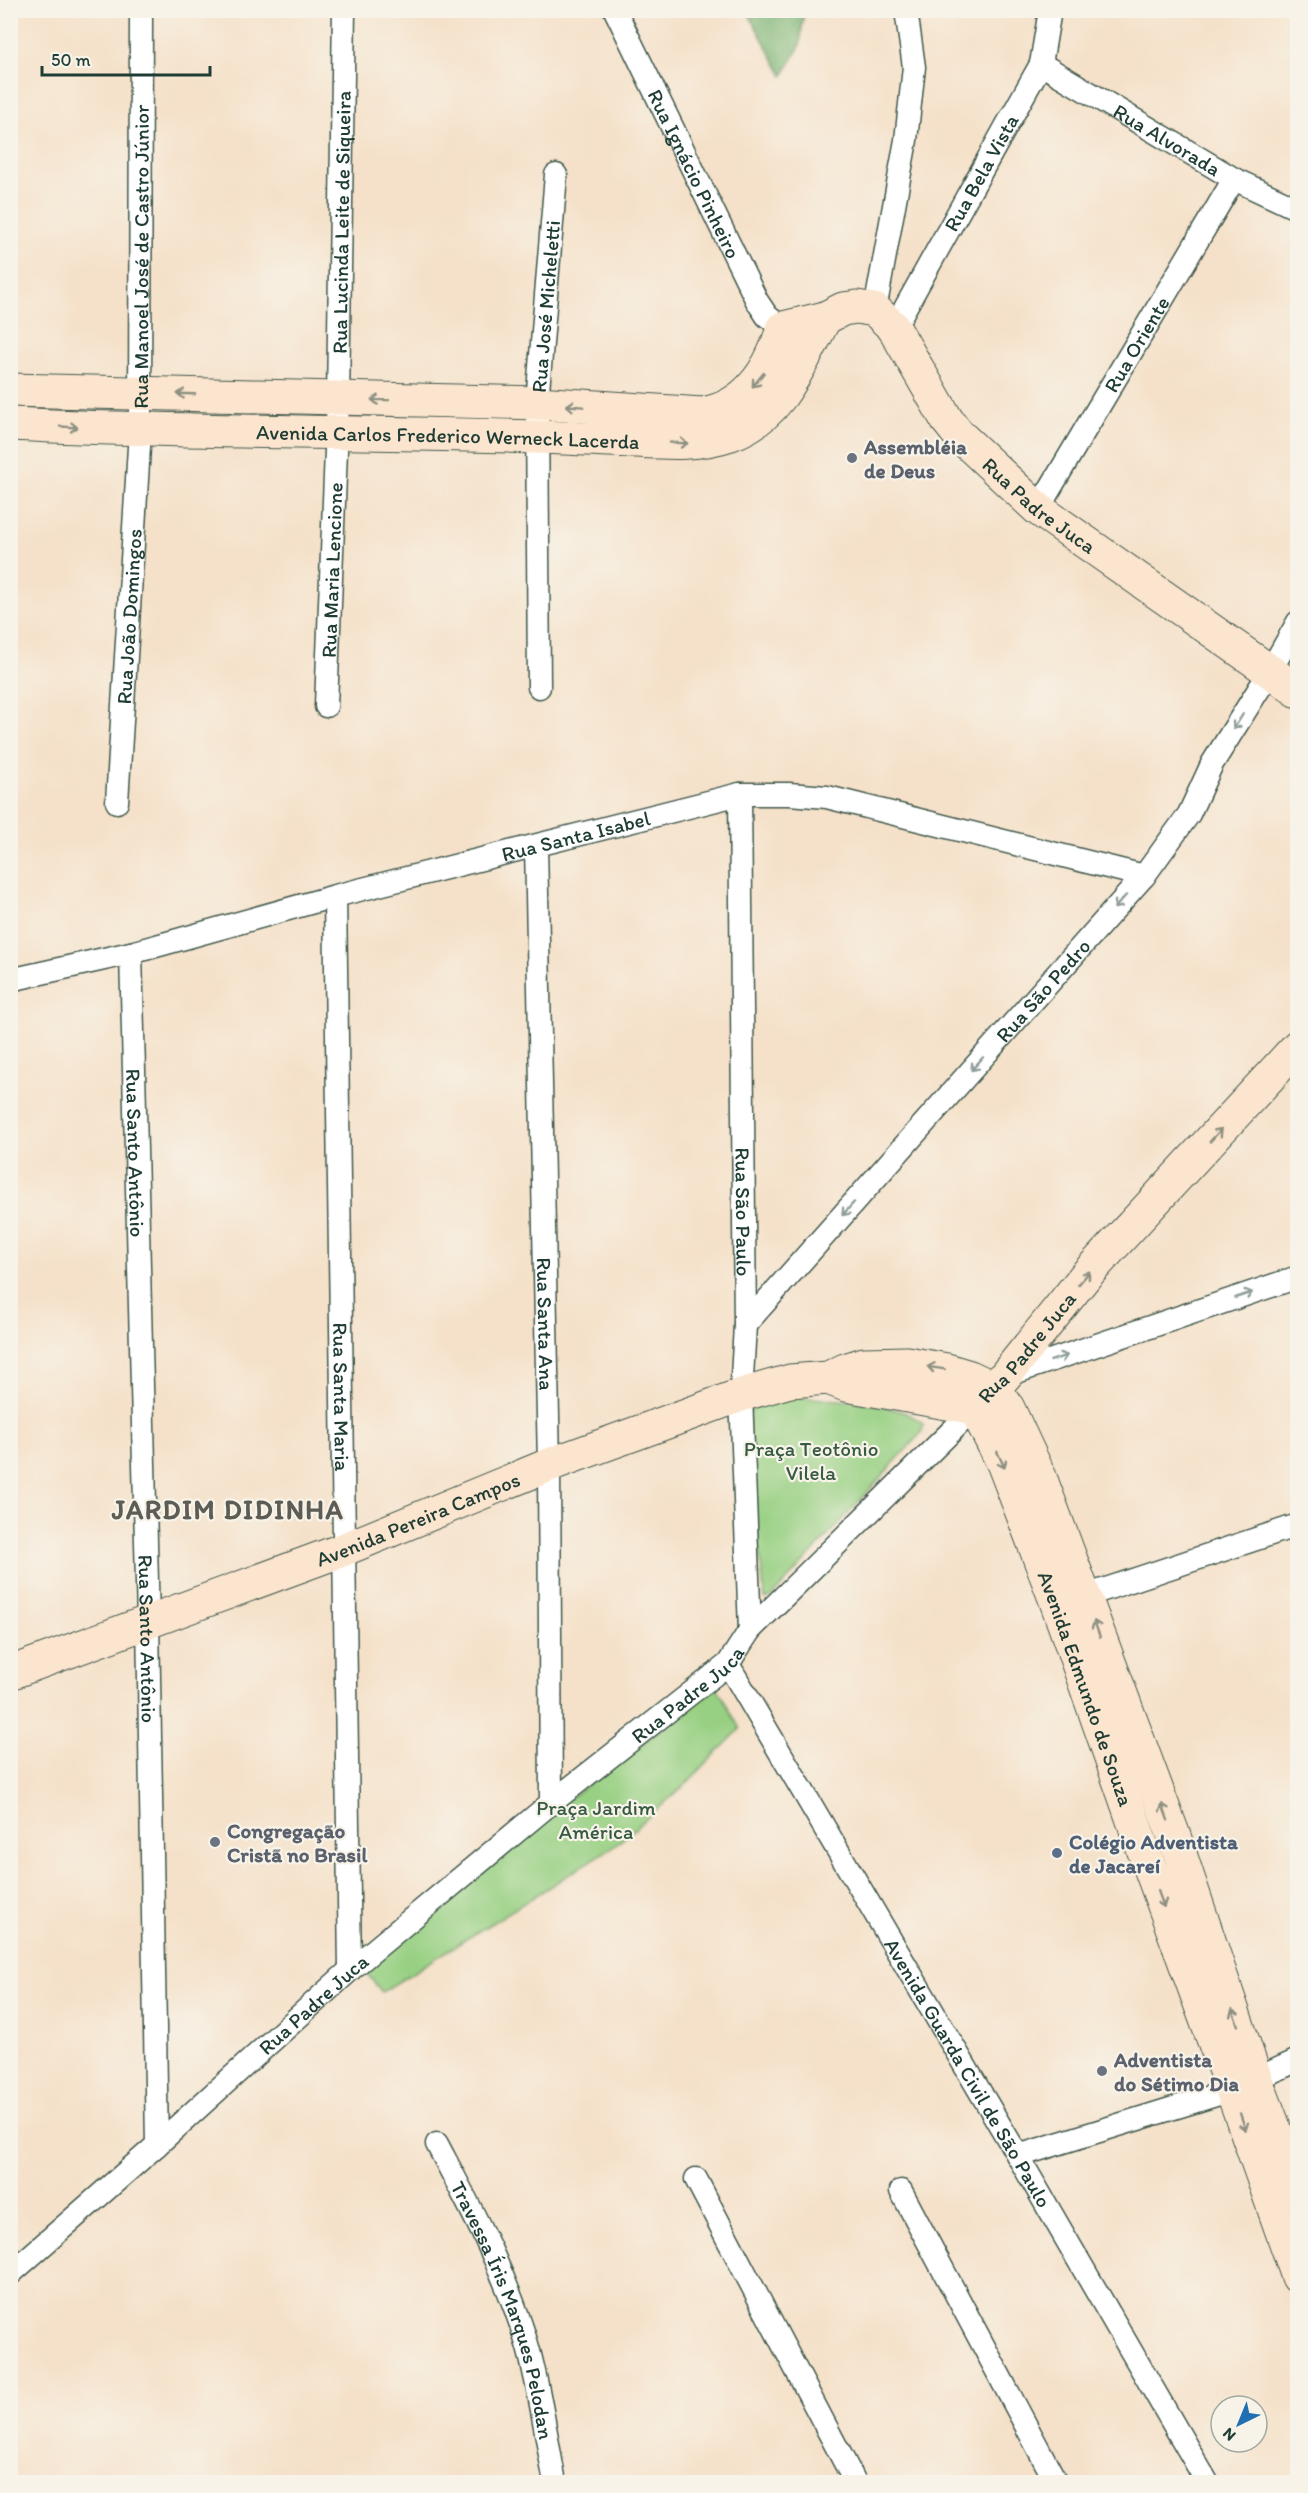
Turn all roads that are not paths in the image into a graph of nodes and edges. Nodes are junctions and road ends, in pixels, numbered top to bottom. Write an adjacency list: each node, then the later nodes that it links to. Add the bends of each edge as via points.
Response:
1 (141, 10): 14 (street, Rua Manoel José de Castro Júnior)
2 (344, 10): 15 (street, Rua Lucinda Leite de Siqueira)
3 (615, 10): 12 (street, Rua Ignácio Pinheiro, via 757,301 767,316)
4 (906, 10): 11 (street, via 914,67)
5 (1050, 10): 6 (street, Rua Bela Vista)
6 (1041, 64): 8 (street, Rua Alvorada); 11 (street, Rua Bela Vista)
7 (556, 176): 16 (street, Rua José Micheletti)
8 (1234, 179): 9 (street, Rua Alvorada); 21 (street, Rua Oriente)
9 (1298, 209)
10 (825, 318): 11 (main road, via 857,307); 12 (main road); 20 (main road, Avenida Carlos Frederico Werneck Lacerda, one-way to 10, via 690,444 731,434 774,407)
11 (885, 319): 21 (main road, Rua Padre Juca, via 946,420)
12 (783, 327): 16 (main road, Avenida Carlos Frederico Werneck Lacerda, one-way to 16, via 764,373 733,404 717,411 702,414)
13 (10, 390): 14 (main road, Avenida Carlos Frederico Werneck Lacerda)
14 (140, 392): 15 (main road, Avenida Carlos Frederico Werneck Lacerda, one-way to 14); 18 (street, Rua Manoel José de Castro Júnior)
15 (338, 399): 16 (main road, Avenida Carlos Frederico Werneck Lacerda, one-way to 15); 19 (street, Rua Lucinda Leite de Siqueira)
16 (537, 403): 20 (street, Rua José Micheletti)
17 (10, 424): 18 (main road, Avenida Carlos Frederico Werneck Lacerda, one-way to 18)
18 (140, 431): 19 (main road, Avenida Carlos Frederico Werneck Lacerda); 28 (street, Rua João Domingos)
19 (336, 434): 20 (main road, Avenida Carlos Frederico Werneck Lacerda); 26 (street, Rua Maria Lencione)
20 (537, 436): 24 (street, Rua José Micheletti)
21 (1038, 509): 23 (main road, Rua Padre Juca)
22 (1298, 622): 23 (street, Rua São Pedro)
23 (1269, 673): 25 (main road, Rua Padre Juca); 30 (street, Rua São Pedro, one-way to 30, via 1212,764 1189,814)
24 (539, 687)
25 (1298, 691)
26 (326, 706)
27 (740, 794): 29 (street, Rua Santa Isabel); 30 (street, Rua Santa Isabel, via 826,797); 36 (street, Rua São Paulo)
28 (117, 802)
29 (536, 846): 31 (street, Rua Santa Isabel); 39 (street, Rua Santa Ana)
30 (1144, 876): 36 (street, Rua São Pedro, one-way to 36)
31 (335, 897): 32 (street, Rua Santa Isabel); 41 (street, Rua Santa Maria)
32 (131, 952): 33 (street, Rua Santa Isabel); 43 (street, Rua Santo Antônio)
33 (10, 980)
34 (1298, 1047): 37 (main road, Rua Padre Juca, one-way to 34, via 1087,1274)
35 (1298, 1277): 37 (street, one-way to 35)
36 (745, 1325): 38 (street, Rua São Paulo)
37 (990, 1390): 38 (main road, Avenida Pereira Campos, via 947,1370 907,1364 864,1364 828,1378 790,1381); 42 (main road, Avenida Edmundo de Souza, via 1008,1408 1040,1477); 44 (street, Rua Padre Juca); 50 (main road, Avenida Edmundo de Souza, one-way to 50, via 1003,1463 1142,1846)
38 (741, 1395): 39 (main road, Avenida Pereira Campos); 44 (street, Rua São Paulo)
39 (549, 1465): 41 (main road, Avenida Pereira Campos); 47 (street, Rua Santa Ana)
40 (1298, 1525): 42 (street)
41 (345, 1549): 43 (main road, Avenida Pereira Campos); 48 (street, Rua Santa Maria)
42 (1085, 1596): 50 (main road, Avenida Edmundo de Souza, one-way to 42, via 1173,1836)
43 (148, 1621): 46 (main road, Avenida Pereira Campos); 52 (street, Rua Santo Antônio)
44 (750, 1630): 45 (street, Rua Padre Juca)
45 (728, 1664): 47 (street, Rua Padre Juca); 53 (street, Avenida Guarda Civil de São Paulo)
46 (10, 1673)
47 (551, 1803): 48 (street, Rua Padre Juca)
48 (350, 1970): 52 (street, Rua Padre Juca)
49 (1298, 2060): 50 (street)
50 (1244, 2085): 53 (street); 55 (main road, Avenida Edmundo de Souza); 58 (main road, Avenida Edmundo de Souza, one-way to 58)
51 (437, 2144): 59 (street, Travessa Íris Marques Pelodan, via 490,2246 511,2297 527,2346)
52 (157, 2145): 57 (street, Rua Padre Juca)
53 (1018, 2156): 62 (street, Avenida Guarda Civil de São Paulo)
54 (696, 2179): 60 (street)
55 (1298, 2190)
56 (901, 2191): 61 (street)
57 (10, 2274)
58 (1298, 2277)
59 (555, 2482)
60 (855, 2482)
61 (1056, 2482)
62 (1207, 2482)

